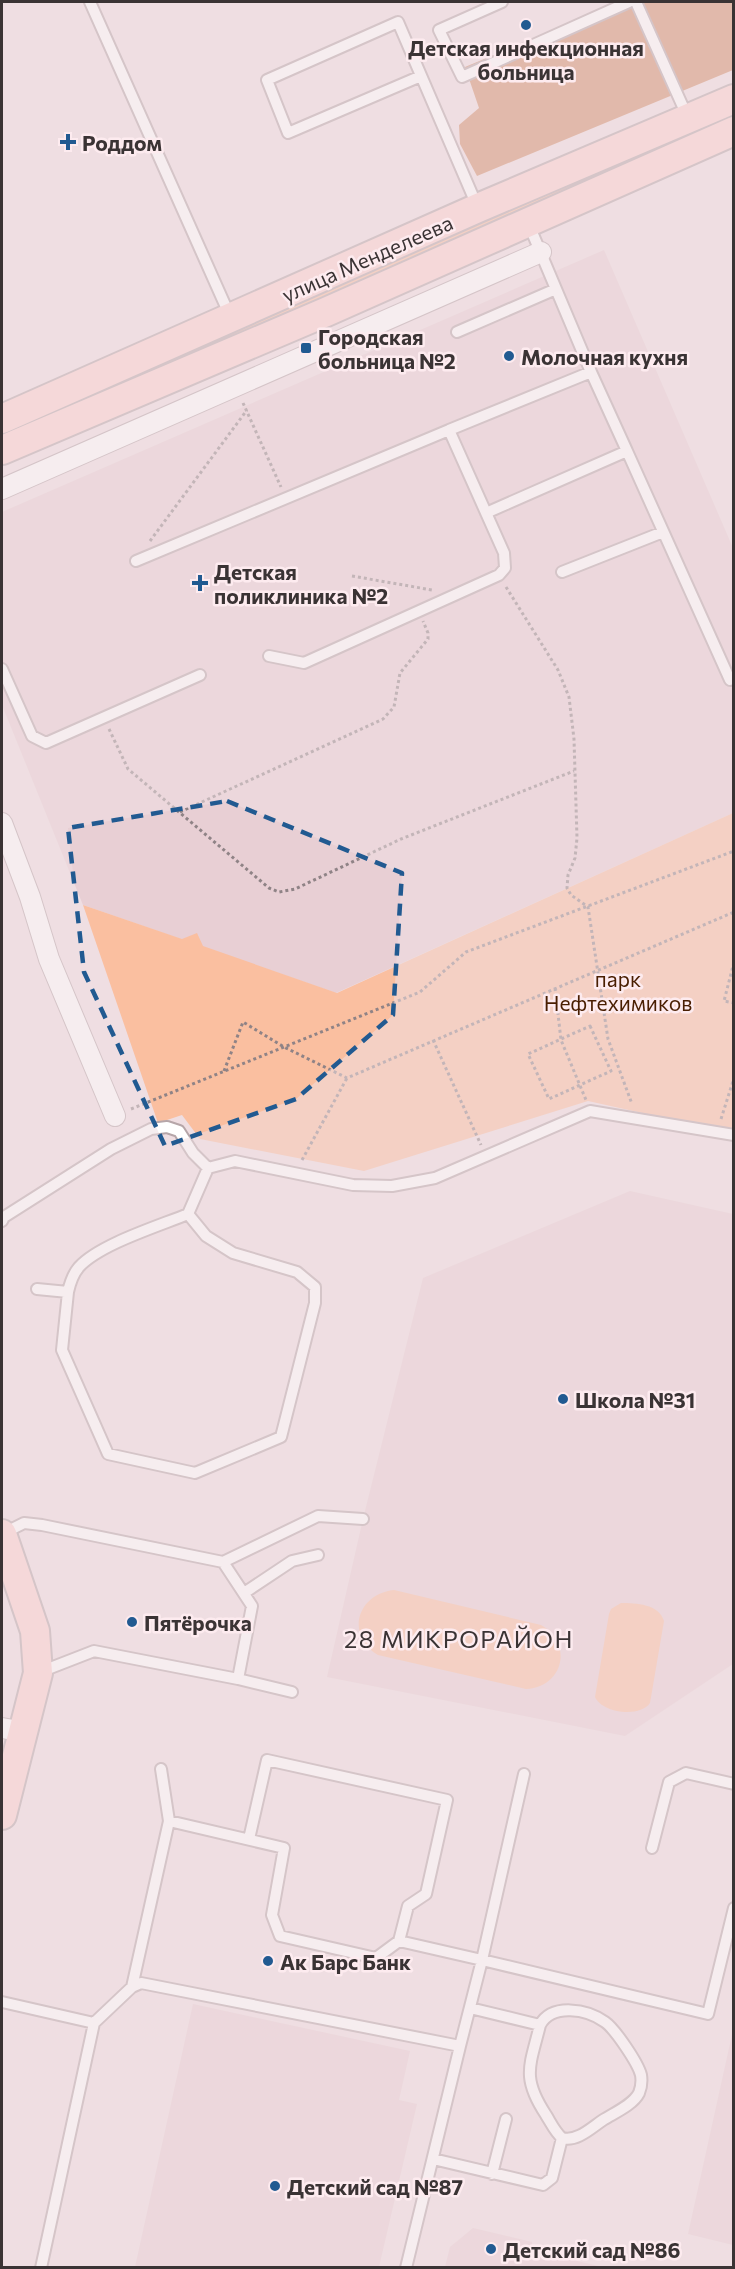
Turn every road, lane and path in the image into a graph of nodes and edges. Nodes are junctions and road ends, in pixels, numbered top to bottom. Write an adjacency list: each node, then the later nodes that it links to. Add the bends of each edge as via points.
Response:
1 (90, 2): 14 (lane)
2 (502, 2): 3 (lane, via 439,30 462,77)
3 (629, 2)
4 (636, 2): 7 (lane)
5 (421, 76): 5 (lane, via 398,22 267,80 288,133); 10 (lane)
6 (734, 99): 7 (street, улица Менделеева)
7 (683, 121): 9 (street, via 669,133 672,143 681,149); 10 (street, улица Менделеева)
8 (734, 131): 9 (street, улица Менделеева)
9 (696, 148): 11 (street, улица Менделеева)
10 (478, 208): 14 (street, улица Менделеева)
11 (527, 222): 12 (lane); 21 (street, улица Менделеева)
12 (541, 252): 13 (lane); 17 (street)
13 (556, 289): 15 (lane); 16 (lane)
14 (231, 319): 19 (street, улица Менделеева)
15 (457, 332)
16 (591, 372): 20 (lane); 22 (lane)
17 (237, 387): 18 (path); 23 (street)
18 (247, 410): 24 (path); 27 (path)
19 (2, 419)
20 (449, 430): 24 (lane); 25 (lane)
21 (2, 450)
22 (627, 451): 25 (lane); 26 (lane)
23 (2, 489)
24 (286, 498): 27 (lane)
25 (486, 513): 29 (lane, via 504,553 505,568)
26 (663, 532): 28 (lane); 36 (lane)
27 (136, 561)
28 (562, 572)
29 (499, 575): 31 (lane); 38 (path, via 558,670 569,697)
30 (352, 576): 31 (path)
31 (454, 594): 32 (lane)
32 (419, 610): 33 (lane, via 304,663); 39 (path, via 428,639 400,673 394,707 382,719)
33 (269, 656)
34 (2, 669): 37 (lane, via 23,718 38,741 46,743)
35 (200, 675): 37 (lane)
36 (730, 680)
37 (105, 718): 39 (path, via 128,769)
38 (574, 771): 39 (path, via 401,839 295,889 279,892 269,888); 42 (path, via 577,838 567,888)
39 (180, 812)
40 (2, 823): 56 (street, via 49,959)
41 (734, 851): 42 (path)
42 (588, 907): 45 (path); 50 (path, via 466,952 420,992)
43 (734, 912): 45 (path)
44 (734, 962): 47 (path, via 724,1001)
45 (597, 970): 46 (path); 57 (path, via 608,1039)
46 (555, 988): 48 (path); 49 (path)
47 (734, 1003)
48 (433, 1040): 52 (path); 60 (path)
49 (561, 1040): 54 (path); 54 (path, via 590,1026 610,1071); 54 (path, via 528,1054 549,1099)
50 (284, 1047): 51 (path); 51 (path, via 243,1022); 52 (path)
51 (224, 1071): 56 (path)
52 (347, 1078): 62 (path)
53 (734, 1078): 58 (path)
54 (581, 1085): 55 (path)
55 (590, 1111): 57 (lane); 60 (lane)
56 (114, 1116)
57 (638, 1120): 58 (lane)
58 (716, 1133): 59 (lane)
59 (734, 1135)
60 (486, 1156): 62 (lane, via 435,1179 392,1186 353,1185)
61 (208, 1168): 62 (lane, via 236,1161); 63 (lane); 64 (lane, via 178,1131 151,1128 29,1199)
62 (295, 1173)
63 (188, 1214): 66 (lane, via 98,1253 80,1266); 66 (lane, via 206,1236 233,1253 297,1272 315,1287 315,1303 281,1437 195,1473 108,1454 62,1350)
64 (2, 1221)
65 (37, 1289): 66 (lane)
66 (68, 1292)
67 (363, 1519): 70 (lane, via 318,1516)
68 (2, 1534): 70 (lane, via 24,1523 42,1525); 72 (street, via 35,1631)
69 (318, 1555): 71 (lane, via 292,1561)
70 (223, 1562): 71 (lane)
71 (244, 1593): 73 (lane, via 252,1606)
72 (38, 1673): 73 (lane, via 94,1651); 75 (street)
73 (238, 1679): 74 (lane)
74 (292, 1692)
75 (13, 1730): 79 (street)
76 (161, 1769): 80 (lane)
77 (524, 1774): 85 (lane)
78 (734, 1784): 82 (lane, via 686,1773 669,1782)
79 (2, 1815)
80 (170, 1821): 81 (lane); 86 (lane)
81 (249, 1839): 84 (lane, via 284,1848 272,1915 280,1936 376,1958); 84 (lane, via 267,1760 447,1800 426,1894 408,1906)
82 (652, 1848)
83 (734, 1908): 85 (lane, via 708,2014)
84 (399, 1941): 85 (lane)
85 (482, 1960): 88 (lane)
86 (132, 1987): 89 (lane); 91 (lane, via 141,1983)
87 (2, 2002): 89 (lane)
88 (470, 2008): 90 (lane); 91 (lane)
89 (94, 2023): 96 (lane)
90 (540, 2025): 93 (lane, via 529,2069 530,2084); 93 (lane, via 550,2013 565,2010 601,2020 613,2030 640,2074 641,2087 635,2100 575,2138)
91 (460, 2046): 94 (lane)
92 (506, 2119): 95 (lane)
93 (562, 2138): 95 (lane, via 547,2184 540,2186)
94 (433, 2159): 95 (lane); 97 (lane)
95 (492, 2174)
96 (41, 2268)
97 (406, 2268)

